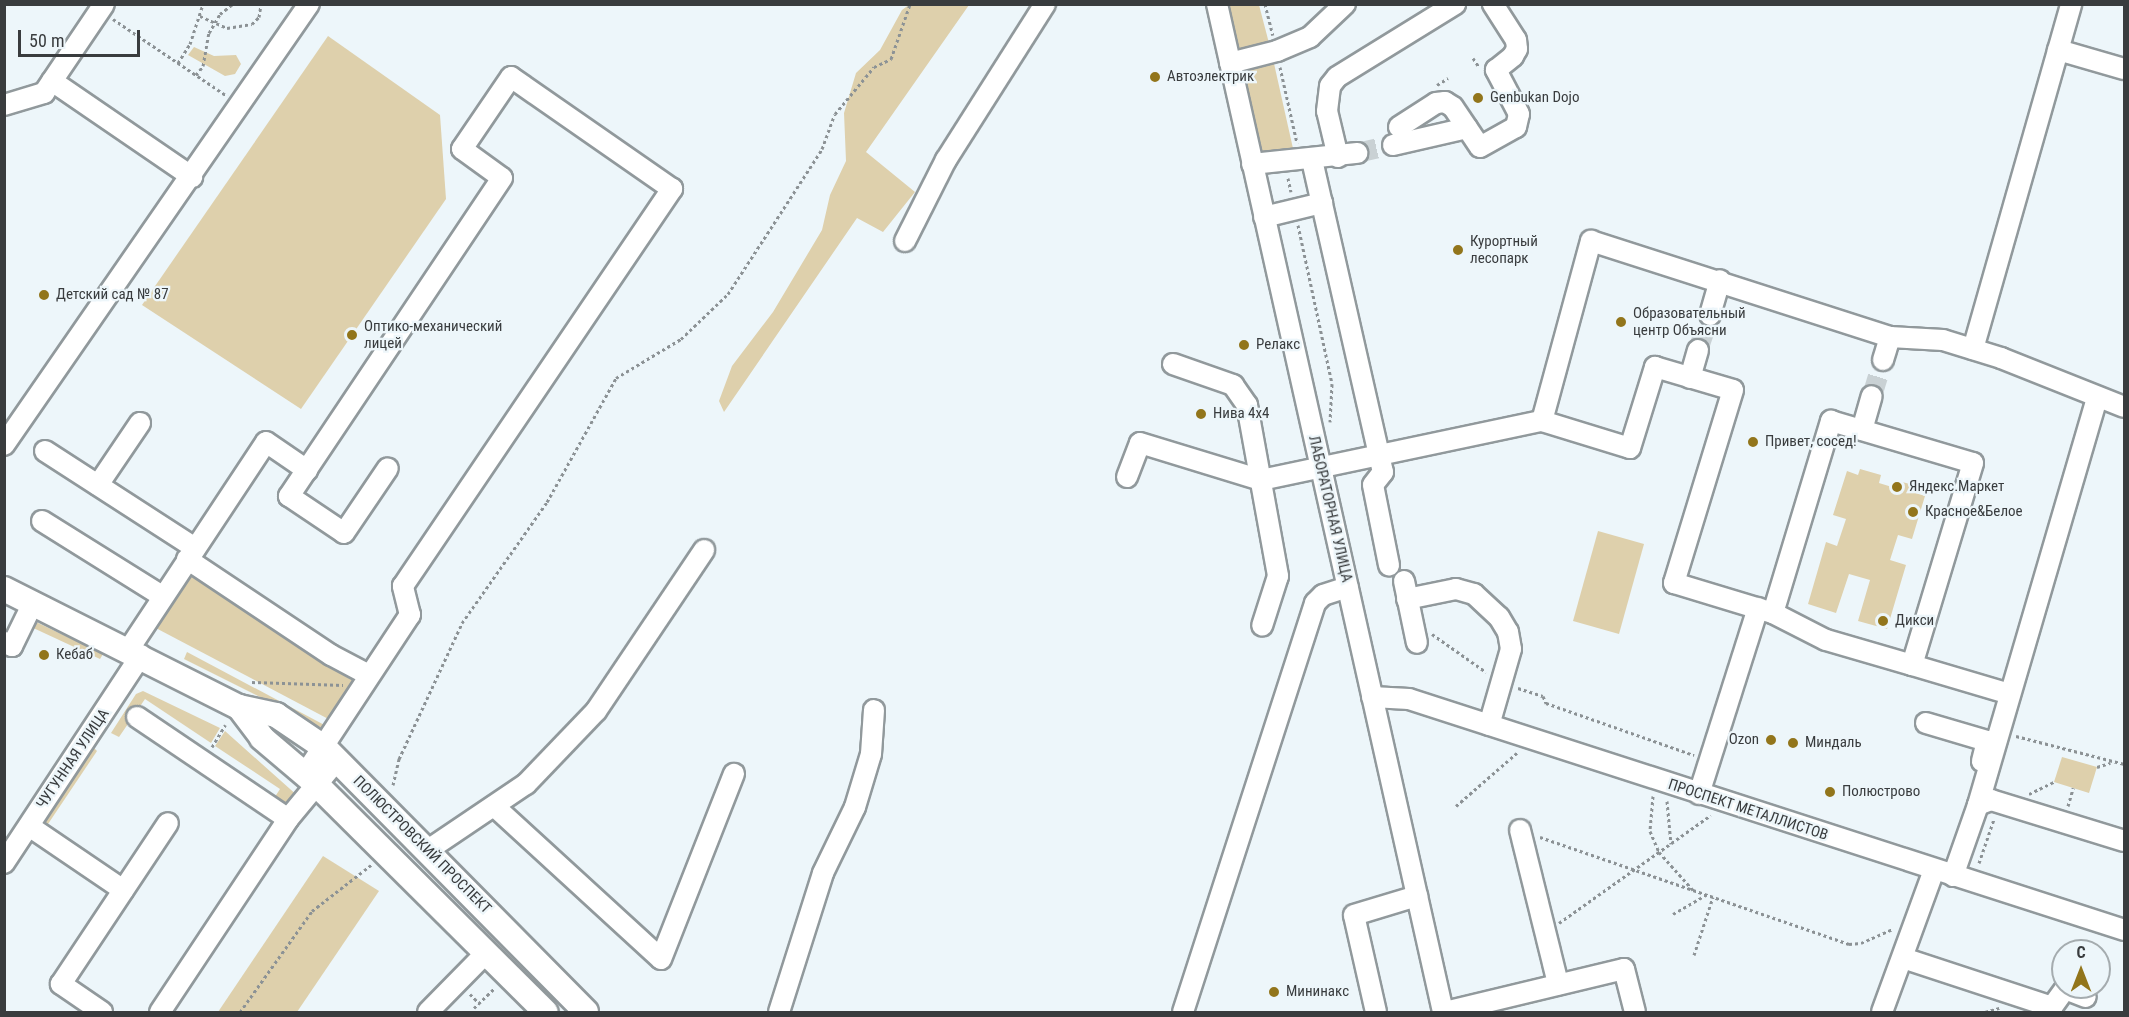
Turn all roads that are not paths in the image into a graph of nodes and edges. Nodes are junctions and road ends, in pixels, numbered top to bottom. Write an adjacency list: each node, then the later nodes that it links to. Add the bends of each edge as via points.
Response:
1 (309, 4): 17 (street)
2 (1045, 4): 20 (street, via 946,160)
3 (1216, 4): 10 (street, ЛАБОРАТОРНАЯ УЛИЦА)
4 (1345, 4): 10 (street, via 1310,38)
5 (1455, 4): 15 (street, via 1337,78 1330,86 1327,111 1347,155)
6 (1493, 4): 14 (street, via 1516,40 1517,49 1496,70 1520,121 1483,148)
7 (2071, 4): 9 (street)
8 (101, 7): 12 (street)
9 (2058, 50): 11 (street); 24 (street)
10 (1230, 63): 16 (street, ЛАБОРАТОРНАЯ УЛИЦА)
11 (2124, 69)
12 (52, 81): 13 (street, via 38,98); 17 (street)
13 (4, 105)
14 (1467, 128): 14 (street, via 1445,102 1436,104 1398,132)
15 (1306, 160): 16 (street); 18 (street)
16 (1252, 164): 19 (street, ЛАБОРАТОРНАЯ УЛИЦА)
17 (192, 177): 35 (street)
18 (1322, 203): 19 (street); 37 (street)
19 (1264, 217): 38 (street, ЛАБОРАТОРНАЯ УЛИЦА)
20 (905, 241)
21 (1720, 280): 22 (street); 23 (street); 32 (street, via 1591,241)
22 (1710, 315)
23 (1890, 337): 24 (street, via 1943,340); 26 (street)
24 (1973, 349): 30 (street)
25 (1698, 351): 28 (street)
26 (1883, 360)
27 (1173, 364): 42 (street, via 1233,385 1242,394)
28 (1690, 378): 32 (street, via 1655,367 1630,448); 52 (street, via 1733,390 1674,584)
29 (1872, 396): 34 (street)
30 (2097, 397): 31 (street); 59 (street)
31 (2124, 407)
32 (1542, 421): 37 (street)
33 (140, 423): 43 (street)
34 (1862, 430): 52 (street, via 1831,421); 57 (street, via 1973,463)
35 (4, 445)
36 (45, 451): 43 (street)
37 (1379, 454): 38 (street); 47 (street, via 1383,472 1373,485)
38 (1320, 466): 42 (street); 48 (street, ЛАБОРАТОРНАЯ УЛИЦА)
39 (388, 468): 40 (street, via 344,533 290,496)
40 (307, 470): 46 (street, ЧУГУННАЯ УЛИЦА, via 266,442); 58 (street, via 502,178 462,149 511,78 672,189 403,586 410,615)
41 (1127, 477): 42 (street, via 1140,443)
42 (1261, 480): 53 (street, via 1278,576)
43 (98, 485): 46 (street)
44 (42, 521): 50 (street)
45 (704, 550): 71 (street, via 596,711 526,784)
46 (191, 554): 50 (street, ЧУГУННАЯ УЛИЦА); 58 (street)
47 (1389, 565)
48 (1348, 587): 60 (street, ЛАБОРАТОРНАЯ УЛИЦА); 94 (street, via 1323,595 1315,603)
49 (4, 589): 51 (main road, ПОЛЮСТРОВСКИЙ ПРОСПЕКТ)
50 (162, 596): 56 (street, ЧУГУННАЯ УЛИЦА)
51 (33, 603): 54 (street, via 12,646); 56 (main road, ПОЛЮСТРОВСКИЙ ПРОСПЕКТ)
52 (1766, 611): 57 (street, via 1795,621 1826,640); 69 (street)
53 (1262, 626)
54 (4, 642)
55 (1417, 643): 65 (street, via 1406,590 1456,589 1488,603 1508,632 1511,649)
56 (135, 652): 62 (main road, ПОЛЮСТРОВСКИЙ ПРОСПЕКТ); 74 (street, ЧУГУННАЯ УЛИЦА)
57 (1912, 665): 59 (street)
58 (366, 680): 66 (street)
59 (2010, 694): 70 (street)
60 (1372, 697): 65 (street, ПРОСПЕКТ МЕТАЛЛИСТОВ, via 1403,697); 82 (street, ЛАБОРАТОРНАЯ УЛИЦА)
61 (874, 710): 93 (street, via 871,754 855,807 823,873)
62 (232, 716): 66 (main road, ПОЛЮСТРОВСКИЙ ПРОСПЕКТ, via 276,715); 68 (main road, ПОЛЮСТРОВСКИЙ ПРОСПЕКТ)
63 (137, 717): 72 (street)
64 (1926, 723): 70 (street, via 1987,741 1976,792)
65 (1489, 725): 69 (street, ПРОСПЕКТ МЕТАЛЛИСТОВ)
66 (331, 754): 68 (street); 77 (main road, ПОЛЮСТРОВСКИЙ ПРОСПЕКТ)
67 (734, 774): 71 (street, via 661,959)
68 (310, 779): 72 (street); 84 (main road, ПОЛЮСТРОВСКИЙ ПРОСПЕКТ)
69 (1699, 795): 79 (street, ПРОСПЕКТ МЕТАЛЛИСТОВ)
70 (1978, 805): 76 (street, via 1991,800); 80 (street)
71 (494, 806): 77 (street)
72 (288, 819): 90 (street)
73 (168, 823): 81 (street)
74 (28, 826): 78 (street, ЧУГУННАЯ УЛИЦА); 81 (street)
75 (1520, 830): 86 (street)
76 (2124, 841)
77 (428, 850): 87 (main road, ПОЛЮСТРОВСКИЙ ПРОСПЕКТ)
78 (4, 862)
79 (1934, 870): 80 (street, ПРОСПЕКТ МЕТАЛЛИСТОВ); 85 (street)
80 (1953, 876): 83 (street, ПРОСПЕКТ МЕТАЛЛИСТОВ)
81 (123, 890): 89 (street, via 61,984)
82 (1417, 897): 95 (street, via 1354,915); 96 (street, ЛАБОРАТОРНАЯ УЛИЦА)
83 (2124, 930)
84 (486, 953): 91 (street); 92 (main road, ПОЛЮСТРОВСКИЙ ПРОСПЕКТ)
85 (1903, 958): 88 (street); 98 (street)
86 (1558, 984): 96 (street); 97 (street, via 1624,969)
87 (577, 1009)
88 (2050, 1010)
89 (102, 1012)
90 (160, 1012)
91 (428, 1012)
92 (546, 1012)
93 (779, 1012)
94 (1183, 1012)
95 (1376, 1012)
96 (1444, 1012)
97 (1635, 1012)
98 (1882, 1012)

